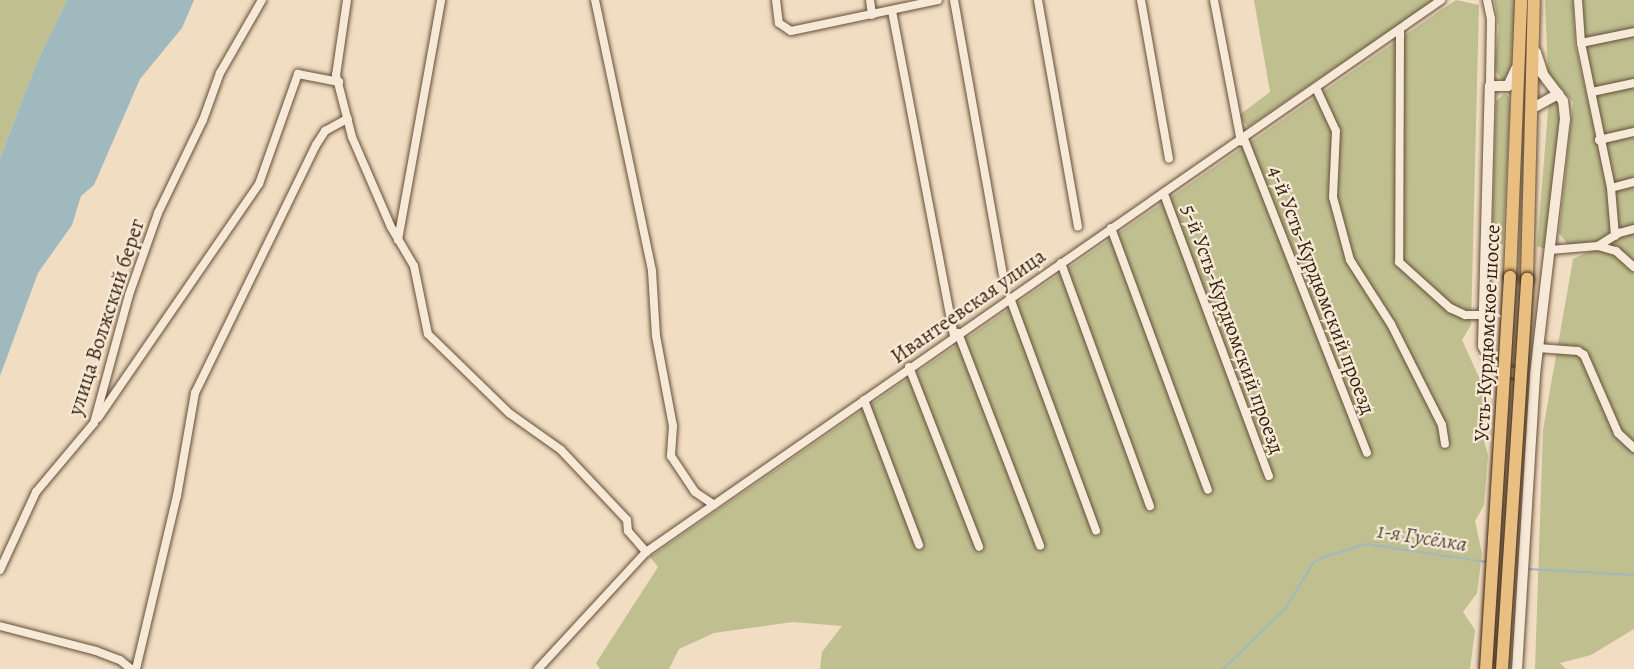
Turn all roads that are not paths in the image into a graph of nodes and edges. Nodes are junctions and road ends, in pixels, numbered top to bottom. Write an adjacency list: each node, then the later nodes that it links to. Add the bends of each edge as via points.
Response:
1 (262, 0): 58 (street, улица Волжский берег, via 220,73 204,120 158,213 129,295)
2 (347, 0): 24 (street, via 336,75)
3 (441, 0): 45 (street)
4 (595, 0): 64 (street, via 652,272 656,336 673,426 671,456 695,492)
5 (776, 0): 18 (street, via 784,29 791,31)
6 (870, 0): 18 (street)
7 (938, 0): 17 (street)
8 (954, 0): 50 (street)
9 (1038, 0): 41 (street)
10 (1141, 0): 37 (street)
11 (1214, 0): 35 (street, 4-й Усть-Курдюмский проезд)
12 (1441, 0): 19 (street, Ивантеевская улица)
13 (1487, 0): 26 (street, via 1491,19)
14 (1521, 0): 23 (main road, Усть-Курдюмское шоссе)
15 (1534, 0): 22 (main road, Усть-Курдюмское шоссе)
16 (1578, 0): 21 (street)
17 (892, 11): 18 (street); 53 (street)
18 (872, 15)
19 (1400, 31): 28 (street, Ивантеевская улица); 52 (street, via 1399,262 1450,308 1465,315)
20 (1634, 32): 21 (street)
21 (1581, 43): 29 (street)
22 (1536, 52): 30 (street, via 1543,74); 32 (main road, Усть-Курдюмское шоссе)
23 (1520, 63): 27 (street, via 1514,79); 31 (main road, Усть-Курдюмское шоссе)
24 (339, 82): 33 (street); 58 (street, via 298,75 260,184)
25 (1634, 83): 29 (street)
26 (1490, 86): 27 (street); 52 (street)
27 (1503, 87): 31 (street)
28 (1316, 88): 35 (street, Ивантеевская улица); 59 (street, via 1336,131 1332,198 1350,260 1396,334 1442,425)
29 (1592, 92): 36 (street)
30 (1558, 94): 32 (street); 47 (street, via 1565,119)
31 (1519, 106): 76 (main road, Усть-Курдюмское шоссе, bridge)
32 (1533, 108): 77 (main road, Усть-Курдюмское шоссе, bridge, via 1527,279)
33 (348, 118): 45 (street, via 352,137); 74 (street, via 325,130 316,146 195,393 177,496)
34 (1634, 132): 36 (street)
35 (1242, 140): 40 (street, Ивантеевская улица); 61 (street, 4-й Усть-Курдюмский проезд)
36 (1599, 140): 39 (street)
37 (1169, 159)
38 (1634, 182): 39 (street)
39 (1611, 188): 44 (street)
40 (1164, 194): 42 (street, Ивантеевская улица); 62 (street, 5-й Усть-Курдюмский проезд)
41 (1078, 226)
42 (1111, 228): 48 (street, Ивантеевская улица); 63 (street)
43 (1634, 229): 44 (street)
44 (1615, 236): 46 (street)
45 (398, 240): 70 (street, via 414,266 428,334 509,413 561,450 627,520 628,531)
46 (1598, 246): 47 (street); 49 (street, via 1616,251)
47 (1550, 250): 54 (street)
48 (1061, 263): 51 (street, Ивантеевская улица); 65 (street)
49 (1634, 267)
50 (1003, 274)
51 (1010, 298): 53 (street, Ивантеевская улица); 66 (street)
52 (1485, 315): 55 (street, via 1484,346)
53 (956, 335): 56 (street, Ивантеевская улица); 68 (street)
54 (1538, 348): 60 (street, via 1578,351 1584,355 1618,433); 78 (street, via 1531,374)
55 (1494, 365)
56 (909, 368): 57 (street, Ивантеевская улица); 69 (street)
57 (864, 400): 64 (street, Ивантеевская улица); 67 (street)
58 (94, 423): 71 (street, улица Волжский берег, via 36,492)
59 (1445, 444)
60 (1634, 448)
61 (1367, 453)
62 (1269, 476)
63 (1208, 490)
64 (714, 505): 70 (street, Ивантеевская улица)
65 (1150, 506)
66 (1096, 531)
67 (919, 545)
68 (1041, 546)
69 (979, 547)
70 (645, 552): 75 (street, Ивантеевская улица)
71 (0, 570)
72 (0, 626): 73 (street, via 96,651)
73 (131, 669)
74 (136, 669)
75 (538, 669)
76 (1486, 669)
77 (1502, 669)
78 (1517, 669)

